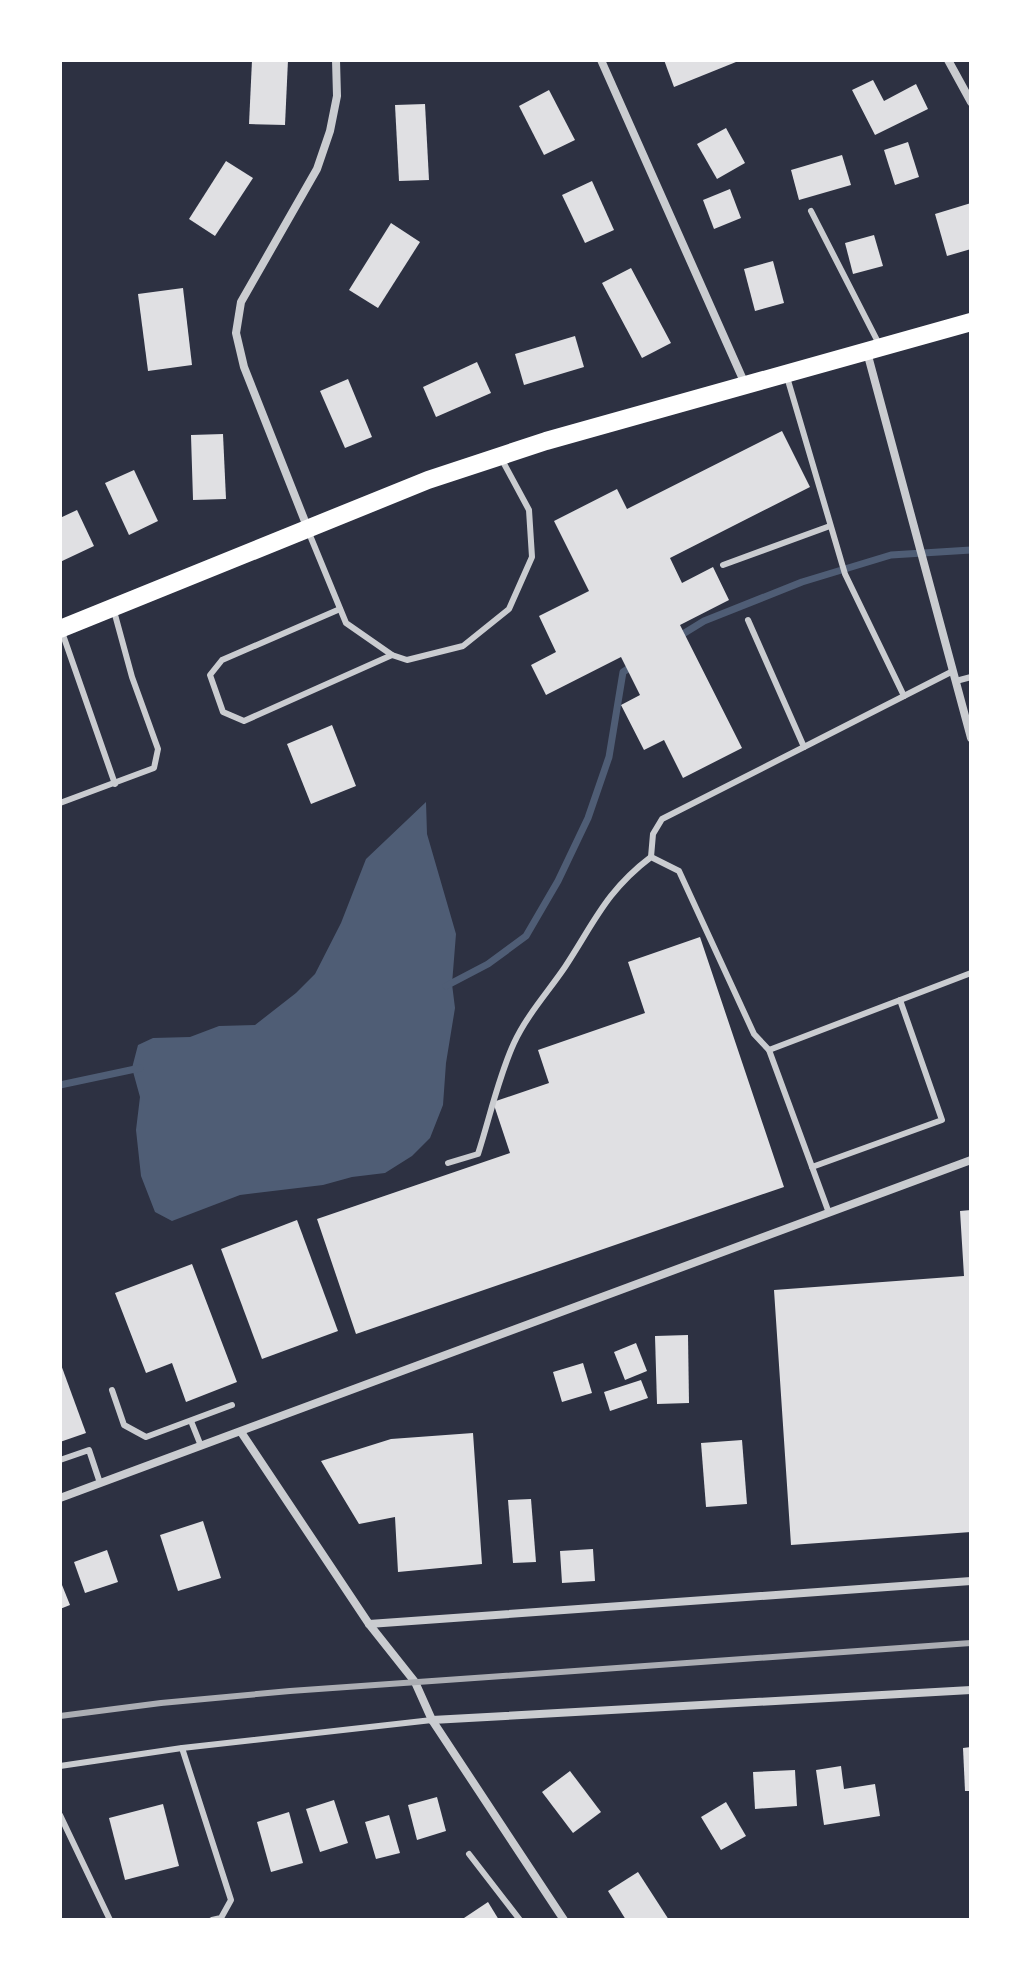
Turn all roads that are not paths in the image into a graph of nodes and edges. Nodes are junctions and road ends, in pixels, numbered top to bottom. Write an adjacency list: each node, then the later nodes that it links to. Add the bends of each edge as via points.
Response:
1 (336, 60): 12 (street, via 337,96 317,169 241,302 236,333 244,367)
2 (601, 60): 9 (street)
3 (948, 60): 4 (street)
4 (971, 102)
5 (811, 211): 7 (lane)
6 (971, 322): 7 (main road)
7 (874, 349): 8 (main road); 19 (street)
8 (786, 374): 9 (main road); 11 (lane)
9 (746, 385): 10 (main road)
10 (500, 456): 12 (main road); 18 (lane, via 529,510 532,557 509,609 463,646 407,660)
11 (830, 526): 13 (lane); 21 (lane, via 845,574)
12 (308, 529): 14 (main road); 15 (lane)
13 (723, 565)
14 (114, 608): 17 (main road); 24 (lane, via 158,749 154,768)
15 (340, 609): 18 (lane, via 346,623); 18 (lane, via 222,660 210,675 223,712 244,721)
16 (748, 620): 23 (lane)
17 (60, 629): 24 (lane)
18 (392, 655)
19 (954, 676): 20 (lane); 21 (lane); 22 (street)
20 (971, 677)
21 (904, 696): 23 (lane)
22 (971, 738)
23 (804, 747): 26 (lane, via 662,819 653,834)
24 (115, 784): 25 (lane)
25 (60, 803)
26 (651, 857): 29 (lane, via 679,871 754,1034); 31 (lane, via 601,907 530,1015 514,1043 478,1154)
27 (971, 973): 28 (lane)
28 (900, 1000): 29 (lane); 32 (lane, via 942,1120)
29 (769, 1050): 32 (lane)
30 (971, 1160): 33 (street)
31 (448, 1163)
32 (812, 1167): 33 (lane)
33 (829, 1213): 37 (street)
34 (112, 1390): 36 (lane, via 124,1425 146,1437)
35 (232, 1405): 36 (lane)
36 (191, 1421): 38 (lane)
37 (241, 1432): 38 (street); 43 (street)
38 (201, 1446): 40 (street)
39 (60, 1460): 40 (lane, via 89,1450)
40 (100, 1483): 41 (street)
41 (60, 1498)
42 (971, 1581): 43 (street)
43 (369, 1624): 45 (street, via 415,1682)
44 (971, 1690): 45 (street)
45 (432, 1720): 46 (lane); 53 (street)
46 (182, 1748): 47 (lane); 51 (lane, via 231,1900 221,1918)
47 (60, 1766)
48 (60, 1815): 50 (lane)
49 (469, 1854): 52 (lane)
50 (110, 1920)
51 (212, 1920)
52 (520, 1920)
53 (564, 1920)

